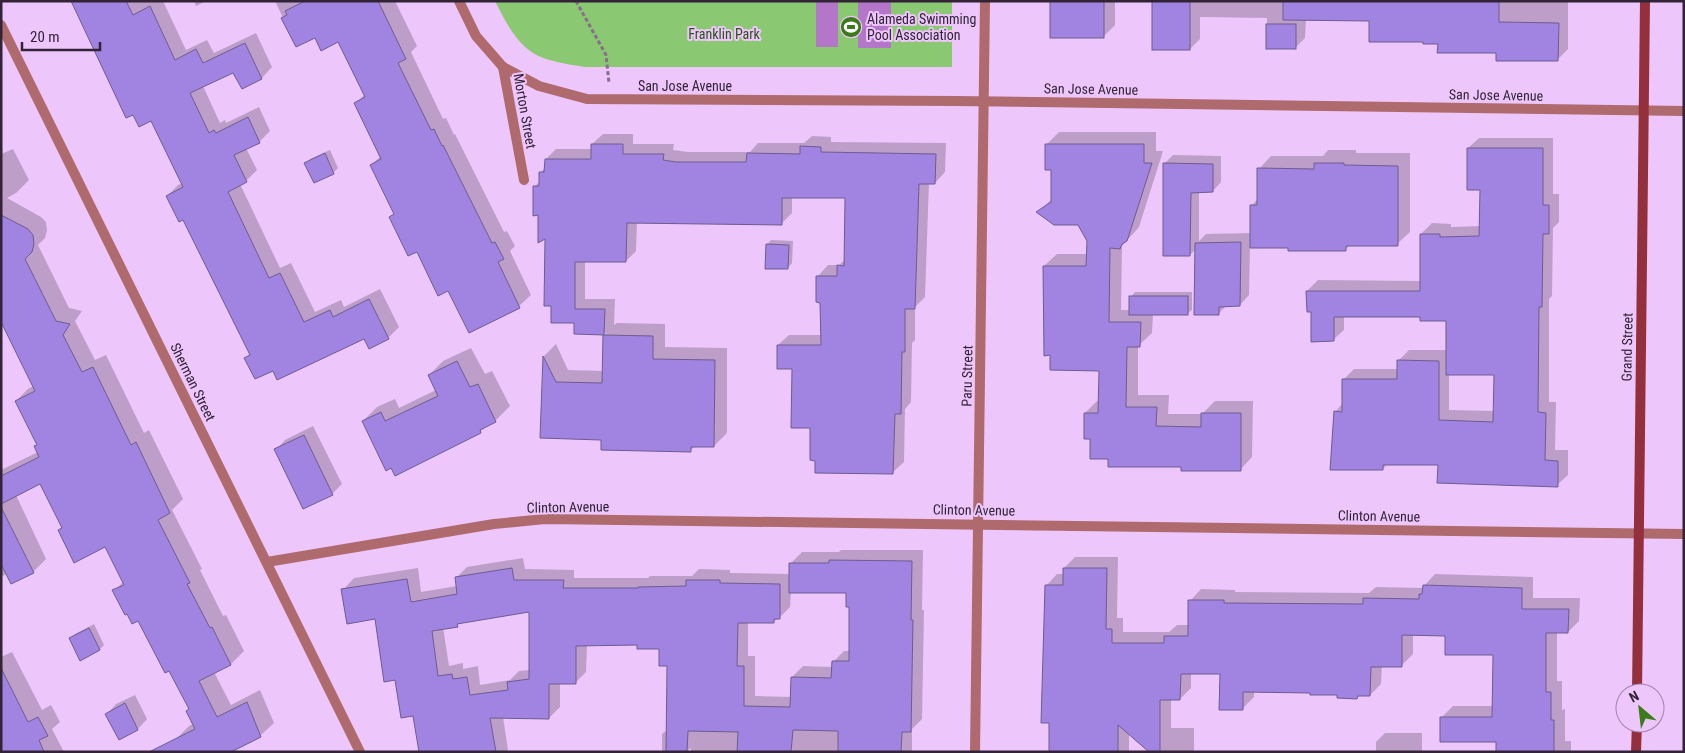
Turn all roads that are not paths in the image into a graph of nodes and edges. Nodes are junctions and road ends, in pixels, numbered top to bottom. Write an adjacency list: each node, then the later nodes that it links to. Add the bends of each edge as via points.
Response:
1 (459, 1): 5 (street, Morton Street, via 476,36)
2 (985, 1): 6 (street, Paru Street)
3 (1645, 1): 7 (street, Grand Street)
4 (1, 26): 13 (street, Sherman Street)
5 (503, 67): 6 (street, San Jose Avenue, via 540,86 587,99); 9 (street, Morton Street)
6 (984, 101): 7 (street, San Jose Avenue); 10 (street, Paru Street)
7 (1644, 111): 8 (street, San Jose Avenue); 11 (street, Grand Street)
8 (1684, 111)
9 (524, 180)
10 (978, 524): 11 (street, Clinton Avenue); 13 (street, Clinton Avenue, via 545,518); 17 (street, Paru Street)
11 (1639, 534): 12 (street, Clinton Avenue); 14 (street, Grand Street)
12 (1684, 534)
13 (267, 562): 16 (street, Sherman Street)
14 (1637, 683)
15 (1636, 733): 18 (street)
16 (360, 752)
17 (975, 752)
18 (1636, 752)

